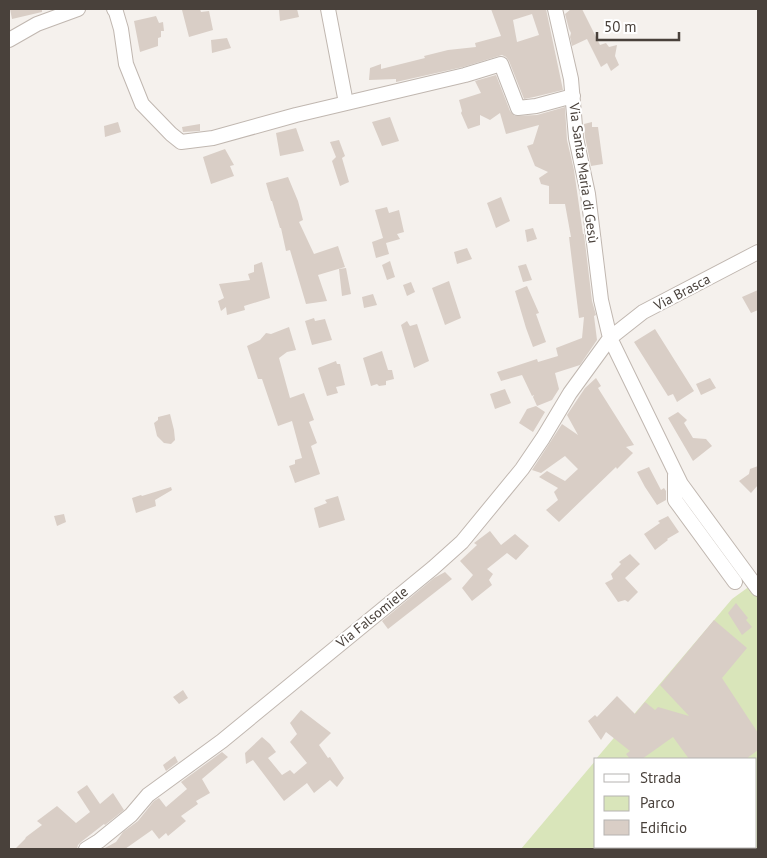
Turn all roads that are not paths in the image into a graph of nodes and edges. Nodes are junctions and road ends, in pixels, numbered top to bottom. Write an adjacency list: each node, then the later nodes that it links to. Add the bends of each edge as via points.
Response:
1 (78, 9): 5 (street)
2 (114, 9): 8 (street, via 122,29 126,64 142,104 181,142 213,138)
3 (328, 9): 8 (street)
4 (555, 9): 7 (street, Via Santa Maria di Gesù)
5 (50, 14): 6 (street)
6 (9, 40)
7 (573, 96): 8 (street, via 518,108 501,64); 10 (street, Via Santa Maria di Gesù, via 576,138 588,194 601,300)
8 (346, 103)
9 (758, 252): 10 (street, Via Brasca, via 643,312)
10 (610, 338): 11 (street, Via Santa Maria di Gesù); 14 (street, Via Falsomiele, via 570,393 522,469 462,542 222,741 148,795 131,815)
11 (675, 471): 12 (street, via 675,500); 13 (street, Via Santa Maria di Gesù)
12 (735, 582)
13 (758, 589)
14 (86, 849)

